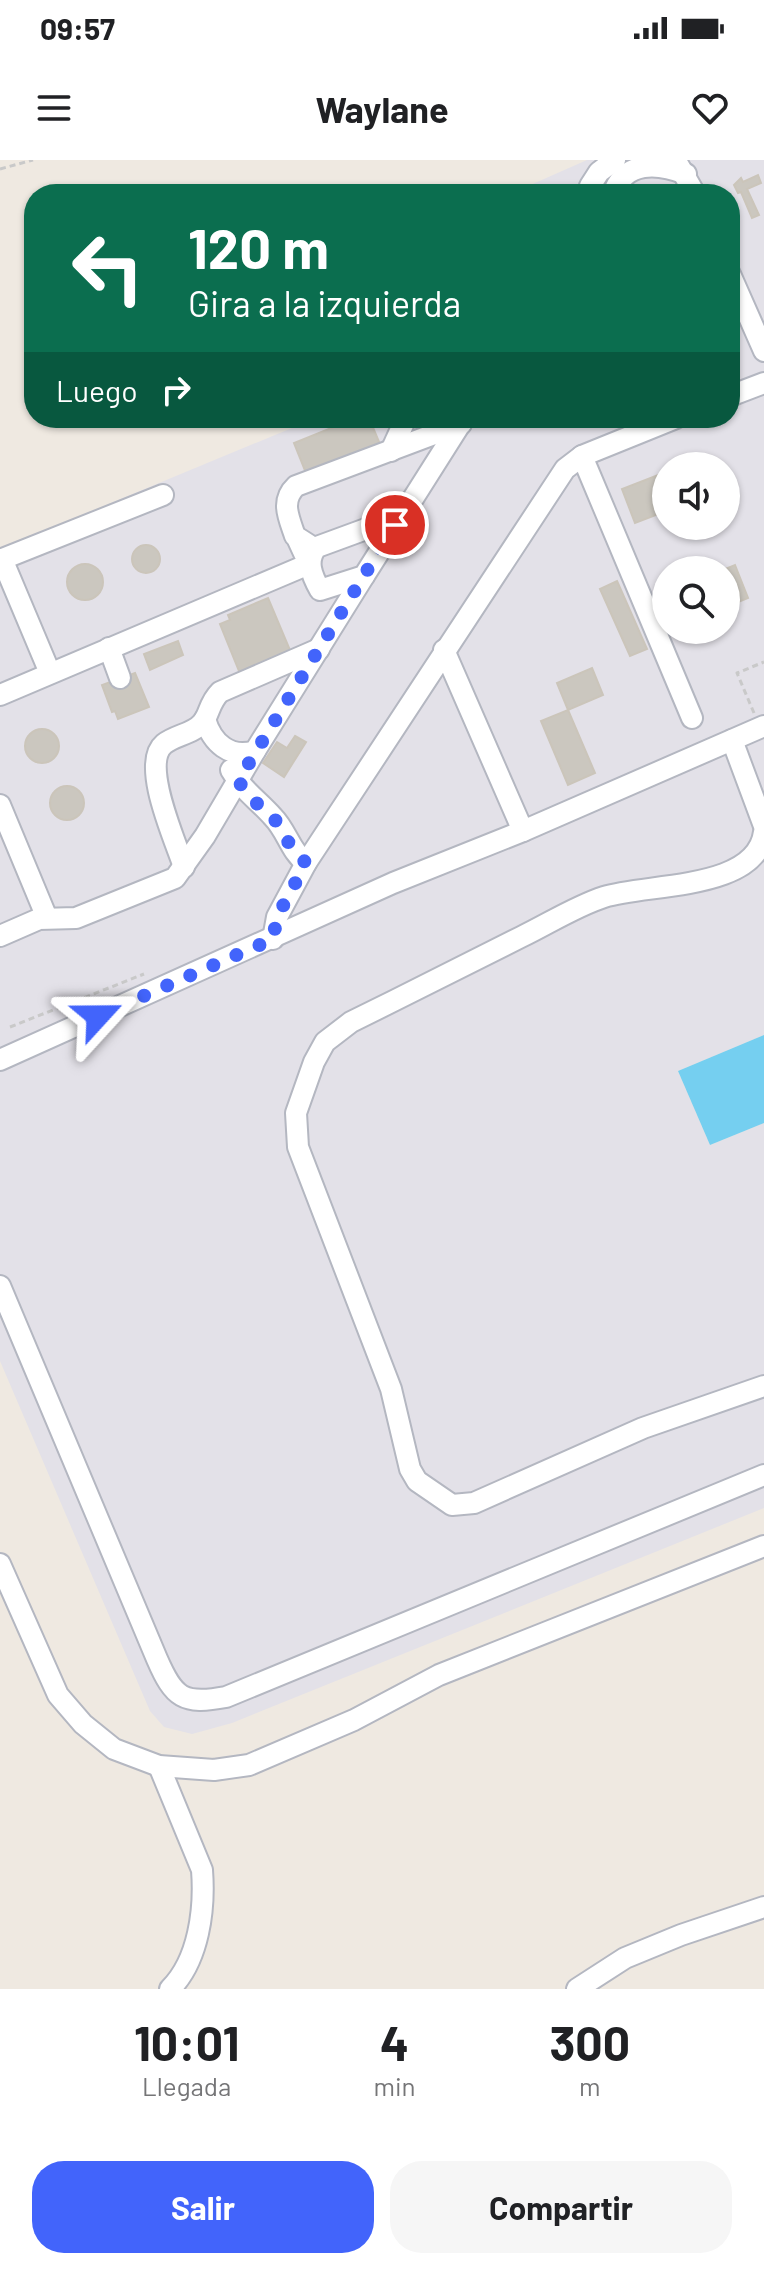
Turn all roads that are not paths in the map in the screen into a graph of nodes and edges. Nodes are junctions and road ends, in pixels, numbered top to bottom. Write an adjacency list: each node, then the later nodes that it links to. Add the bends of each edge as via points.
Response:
1 (615, 160): 3 (lane)
2 (680, 167): 4 (lane, via 635,168)
3 (591, 184)
4 (618, 184)
5 (740, 297): 6 (lane)
6 (764, 351)
7 (764, 383): 8 (lane)
8 (740, 392)
9 (401, 428): 13 (lane)
10 (447, 428): 13 (lane)
11 (461, 428): 16 (lane)
12 (663, 428): 14 (lane)
13 (391, 451): 18 (lane, via 291,491 287,512)
14 (582, 456): 24 (lane, via 565,469); 28 (lane)
15 (163, 495): 20 (lane)
16 (405, 509): 17 (lane); 19 (lane)
17 (366, 529): 18 (lane); 19 (lane, via 374,536)
18 (308, 550): 21 (lane, via 320,590); 22 (lane)
19 (378, 553): 21 (lane)
20 (1, 559): 25 (lane)
21 (364, 576): 23 (lane)
22 (109, 648): 25 (lane); 26 (lane)
23 (319, 649): 29 (lane, via 220,692); 33 (lane)
24 (444, 650): 37 (lane); 40 (lane)
25 (50, 673): 27 (lane)
26 (120, 678)
27 (0, 695)
28 (692, 718)
29 (205, 719): 32 (lane); 38 (lane, via 165,743 156,759 159,793)
30 (759, 720): 31 (lane)
31 (732, 740): 36 (lane); 37 (lane)
32 (216, 742): 33 (lane, via 237,753); 34 (lane)
33 (255, 751): 34 (lane)
34 (238, 781): 39 (lane); 40 (lane, via 274,818)
35 (0, 805): 42 (lane)
36 (764, 829): 47 (lane, via 763,844 727,874 603,897 351,1022 325,1042 314,1062 295,1130 391,1389 410,1469 417,1481 452,1505 474,1503 643,1428)
37 (523, 831): 44 (lane)
38 (173, 833): 39 (lane); 41 (lane)
39 (207, 833): 41 (lane)
40 (306, 863): 44 (lane, via 277,917)
41 (184, 867): 42 (lane, via 175,878 76,918)
42 (47, 918): 43 (lane)
43 (0, 936)
44 (273, 939): 45 (lane)
45 (0, 1060)
46 (0, 1286): 48 (lane, via 167,1682 187,1699 226,1697)
47 (764, 1386)
48 (764, 1475)
49 (764, 1546): 51 (lane, via 439,1675 354,1720 249,1765 214,1770)
50 (0, 1564): 51 (lane, via 58,1695 114,1749)
51 (159, 1766): 53 (lane, via 202,1870 203,1888 197,1942)
52 (764, 1907): 54 (lane, via 625,1958)
53 (170, 1989)
54 (577, 1989)

